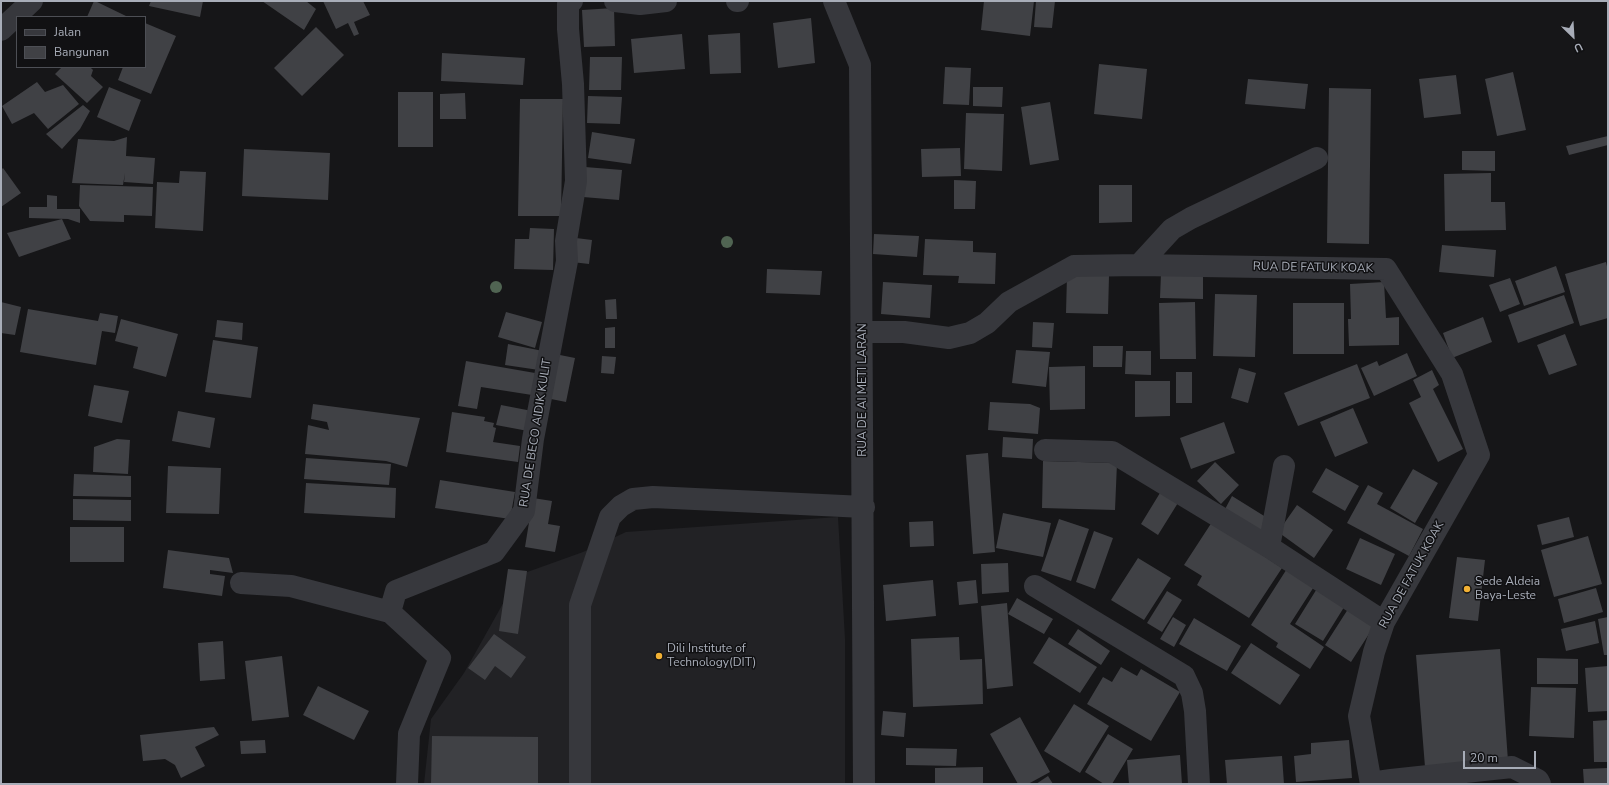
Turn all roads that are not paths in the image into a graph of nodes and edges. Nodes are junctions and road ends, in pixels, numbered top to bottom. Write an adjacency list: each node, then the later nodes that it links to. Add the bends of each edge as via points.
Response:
1 (32, 1): 6 (street)
2 (572, 1): 16 (street, RUA DE BECO AIDIK KULIT, via 568,4 568,29 573,84 576,182 566,241 566,261 533,439 524,511 494,552 396,591)
3 (615, 1): 4 (street, via 640,4)
4 (666, 1)
5 (834, 1): 9 (street, RUA DE AI METI LARAN, via 860,65)
6 (1, 30)
7 (1317, 158): 8 (street, via 1172,229)
8 (1139, 266): 9 (street, RUA DE FATUK KOAK, via 1074,266 1008,302 987,323 970,333 949,338 904,332); 17 (street, RUA DE FATUK KOAK, via 1386,269 1452,374 1479,455)
9 (862, 332): 12 (street, RUA DE AI METI LARAN)
10 (1045, 450): 13 (street, via 1112,452)
11 (1284, 466): 13 (street)
12 (864, 507): 19 (street, via 653,497 633,499 610,517 580,605); 20 (street, RUA DE AI METI LARAN)
13 (1269, 547): 17 (street)
14 (241, 583): 16 (street, via 291,586)
15 (1035, 586): 21 (street, via 1184,676 1192,693 1195,711)
16 (390, 612): 18 (street, via 440,658 409,734)
17 (1384, 622): 22 (street, RUA DE FATUK KOAK, via 1358,716)
18 (407, 784)
19 (580, 784)
20 (864, 784)
21 (1199, 784)
22 (1371, 784): 23 (street, via 1512,767 1538,780)
23 (1540, 784)

